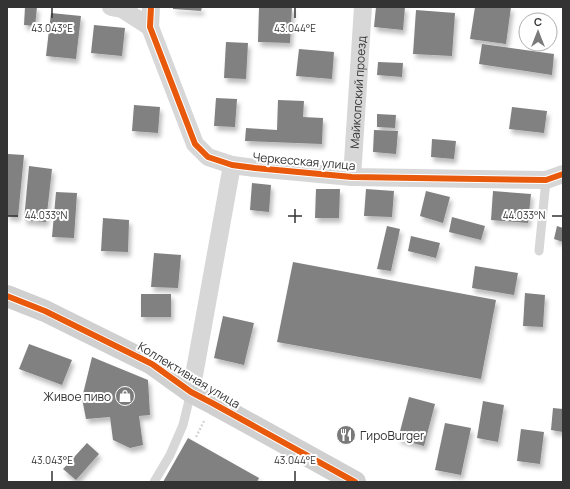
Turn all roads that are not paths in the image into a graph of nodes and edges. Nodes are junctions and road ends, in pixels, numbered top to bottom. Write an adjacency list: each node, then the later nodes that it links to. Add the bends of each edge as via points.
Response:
1 (111, 7): 4 (street, via 122,9)
2 (151, 7): 4 (street, Черкесская улица)
3 (363, 7): 6 (street, Майкопский проезд)
4 (150, 26): 5 (street, Черкесская улица, via 195,144 208,157)
5 (232, 165): 6 (street, Черкесская улица); 10 (street)
6 (352, 177): 7 (street, Черкесская улица)
7 (555, 177): 8 (lane)
8 (539, 251)
9 (7, 296): 10 (street, Коллективная улица, via 45,311 152,364)
10 (191, 392): 11 (lane, via 183,425 170,455); 12 (street, Коллективная улица)
11 (154, 482)
12 (355, 482)

